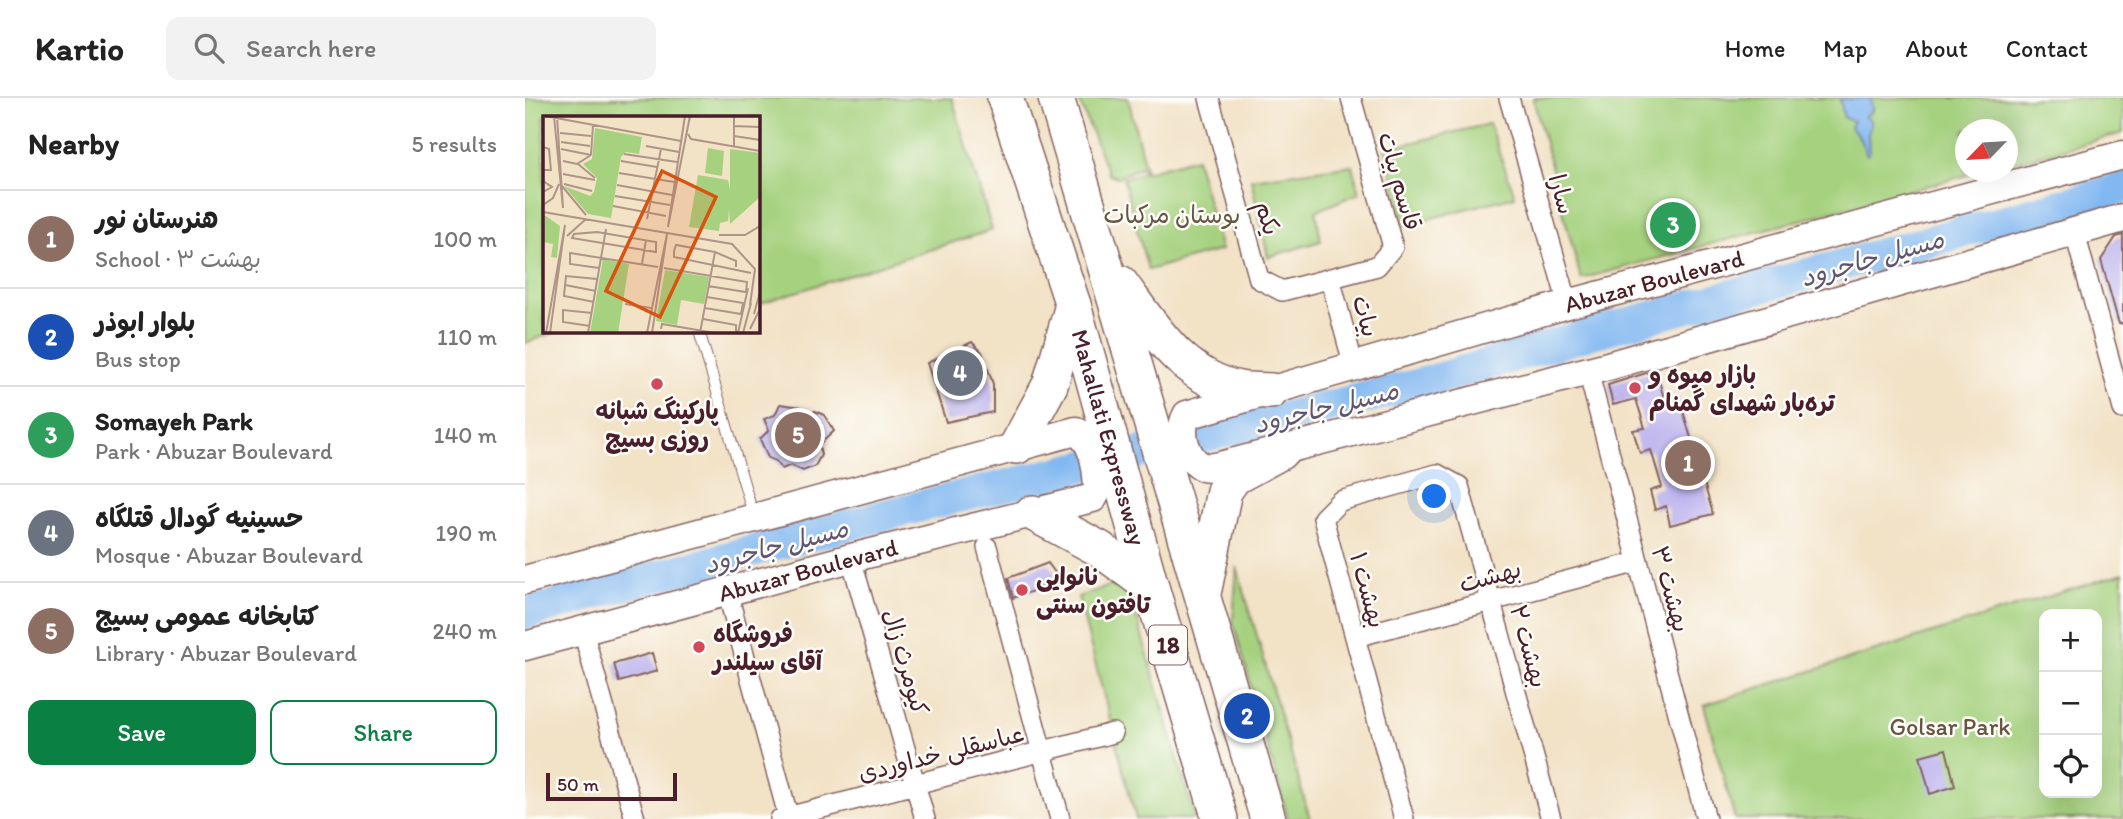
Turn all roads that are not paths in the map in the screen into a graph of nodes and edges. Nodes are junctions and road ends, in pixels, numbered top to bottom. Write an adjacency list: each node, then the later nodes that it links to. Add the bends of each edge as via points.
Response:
1 (1005, 98): 12 (highway, Mahallati Expressway / 18)
2 (1056, 98): 9 (highway, Mahallati Expressway / 18)
3 (1209, 98): 10 (street, یکم, via 1259,279 1282,291)
4 (1351, 98): 10 (street, قاسم بیات, via 1393,247 1377,267)
5 (1509, 98): 11 (street, سارا)
6 (2123, 155): 11 (main road, Abuzar Boulevard)
7 (2123, 218): 8 (main road)
8 (2074, 230): 15 (main road); 17 (street)
9 (1104, 261): 16 (highway, via 1163,341 1187,365 1219,384); 30 (highway, Mahallati Expressway / 18)
10 (1330, 278): 14 (street, بیات)
11 (1568, 304): 14 (main road, Abuzar Boulevard)
12 (1073, 305): 18 (highway, via 1050,385); 20 (highway, Mahallati Expressway / 18)
13 (699, 332): 23 (lane)
14 (1354, 367): 16 (main road, Abuzar Boulevard)
15 (1588, 371): 19 (main road); 26 (street, بهشت ۳)
16 (1271, 391): 19 (main road, Abuzar Boulevard, via 1187,415 1182,427 1189,453 1207,468)
17 (2123, 409)
18 (1017, 446): 20 (main road); 23 (main road)
19 (1280, 452): 30 (highway, via 1234,477 1224,491)
20 (1098, 461): 22 (main road, Abuzar Boulevard); 28 (highway, Mahallati Expressway / 18)
21 (1459, 486): 31 (street, بهشت ۲); 33 (street, بهشت ۱, via 1437,474 1339,501 1323,518)
22 (1033, 513): 25 (main road, Abuzar Boulevard); 28 (highway, via 1100,549)
23 (754, 518): 27 (main road)
24 (987, 547): 36 (street)
25 (851, 558): 29 (main road, Abuzar Boulevard); 37 (street, کیومرث زال)
26 (1638, 562): 31 (street, بهشت); 46 (street, بهشت ۳)
27 (525, 580)
28 (1151, 587): 42 (highway, Mahallati Expressway / 18)
29 (727, 592): 32 (main road, Abuzar Boulevard); 38 (street)
30 (1203, 596): 43 (highway, Mahallati Expressway / 18)
31 (1491, 601): 33 (street, بهشت); 45 (street, بهشت ۲)
32 (583, 631): 34 (main road, Abuzar Boulevard); 39 (street)
33 (1355, 637): 44 (street, بهشت ۱)
34 (525, 646)
35 (1113, 733): 36 (street, عباسقلی خداوردی)
36 (1042, 752): 37 (street, عباسقلی خداوردی); 41 (street)
37 (915, 784): 38 (street, عباسقلی خداوردی); 40 (street, کیومرث زال)
38 (786, 818)
39 (635, 819)
40 (925, 819)
41 (1060, 819)
42 (1220, 819)
43 (1268, 819)
44 (1404, 819)
45 (1551, 819)
46 (1706, 819)

